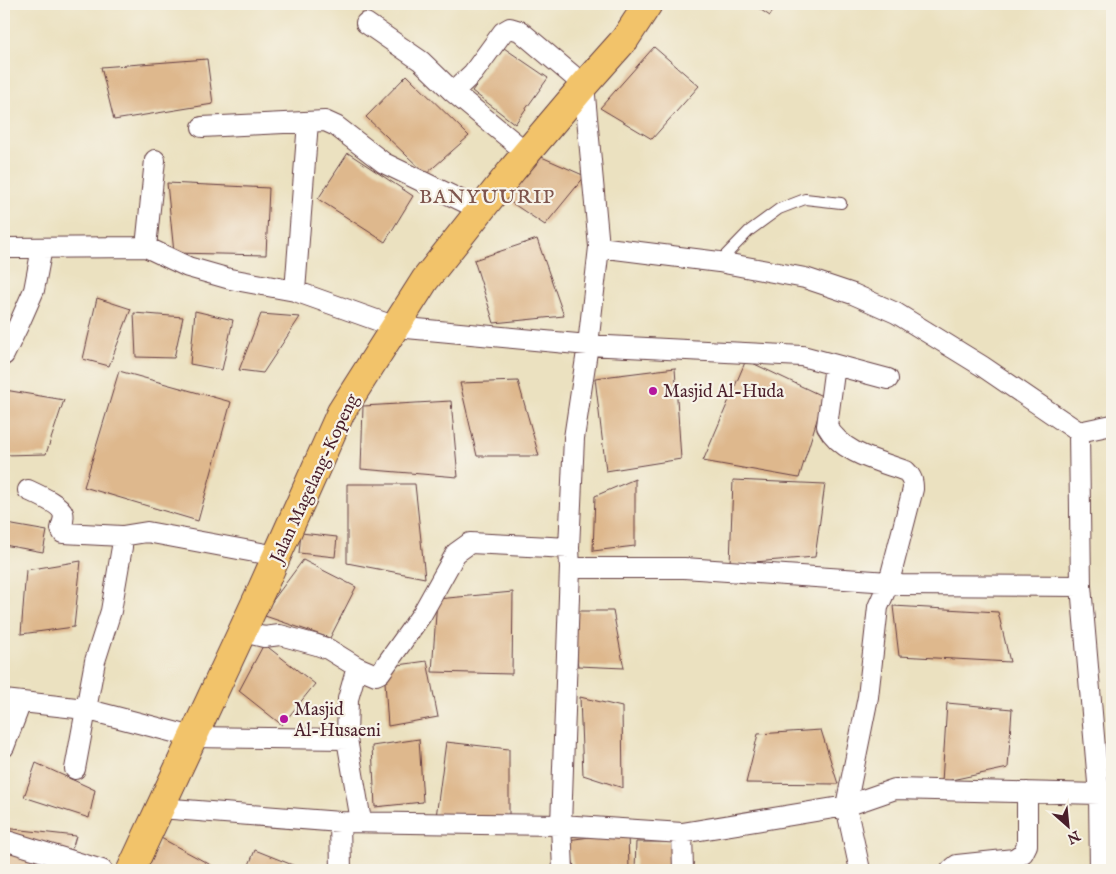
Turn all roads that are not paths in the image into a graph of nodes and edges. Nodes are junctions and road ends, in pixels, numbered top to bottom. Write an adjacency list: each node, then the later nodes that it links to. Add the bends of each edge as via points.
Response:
1 (648, 4): 3 (main road, Jalan Magelang-Kopeng, via 625,39)
2 (366, 23): 4 (street, via 420,61)
3 (584, 85): 4 (street, via 520,30 510,28 503,32 473,74); 7 (main road, Jalan Magelang-Kopeng); 14 (street)
4 (453, 92): 7 (street)
5 (308, 122): 6 (street); 10 (street, via 325,121 336,126 384,163); 16 (street)
6 (202, 127)
7 (527, 153): 10 (main road, Jalan Magelang-Kopeng)
8 (155, 160): 11 (street)
9 (840, 203): 15 (lane, via 805,199 779,209 749,231)
10 (481, 210): 17 (main road, Jalan Magelang-Kopeng, via 425,280)
11 (146, 247): 13 (street); 16 (street, via 188,267 230,279)
12 (4, 248): 13 (street)
13 (42, 248): 19 (street, via 34,290)
14 (599, 248): 15 (street); 18 (street)
15 (719, 262): 23 (street, via 805,278 896,313)
16 (295, 291): 17 (street)
17 (396, 327): 18 (street); 27 (main road, Jalan Magelang-Kopeng, via 341,412)
18 (588, 345): 20 (street, via 802,356); 26 (street, via 574,438)
19 (4, 355)
20 (835, 365): 21 (street); 29 (street, via 829,429 847,448 906,471 913,481)
21 (888, 379)
22 (1112, 425): 23 (street)
23 (1079, 432): 30 (street)
24 (28, 490): 25 (street, via 62,511 64,516 60,529 63,534)
25 (122, 536): 27 (street, via 147,532); 34 (street, via 110,612)
26 (569, 548): 28 (street); 32 (street, via 470,543 456,553 422,614 380,673 376,675)
27 (277, 556): 31 (main road, Jalan Magelang-Kopeng)
28 (570, 568): 29 (street, via 684,568); 45 (street)
29 (889, 582): 30 (street, via 900,585); 41 (street, via 878,607 868,697)
30 (1081, 586): 40 (street)
31 (243, 632): 32 (street, via 264,637 280,635 317,645); 35 (main road, Jalan Magelang-Kopeng)
32 (357, 667): 36 (street, via 348,699)
33 (12, 701): 34 (street); 37 (street)
34 (85, 709): 35 (street); 38 (street)
35 (193, 737): 36 (street); 42 (main road, Jalan Magelang-Kopeng)
36 (347, 739): 43 (street)
37 (4, 747)
38 (75, 769)
39 (1028, 792): 40 (street); 41 (street, via 895,789); 54 (street, via 1024,854 1014,859 957,865)
40 (1106, 794): 55 (street)
41 (846, 806): 46 (street); 53 (street)
42 (160, 808): 44 (street); 49 (main road, Jalan Magelang-Kopeng)
43 (361, 821): 44 (street); 45 (street)
44 (340, 822): 50 (street)
45 (561, 825): 46 (street); 51 (street)
46 (682, 833): 52 (street)
47 (4, 840): 48 (street)
48 (102, 870)
49 (131, 870)
50 (341, 870)
51 (563, 870)
52 (683, 870)
53 (860, 870)
54 (951, 870)
55 (1100, 870)

